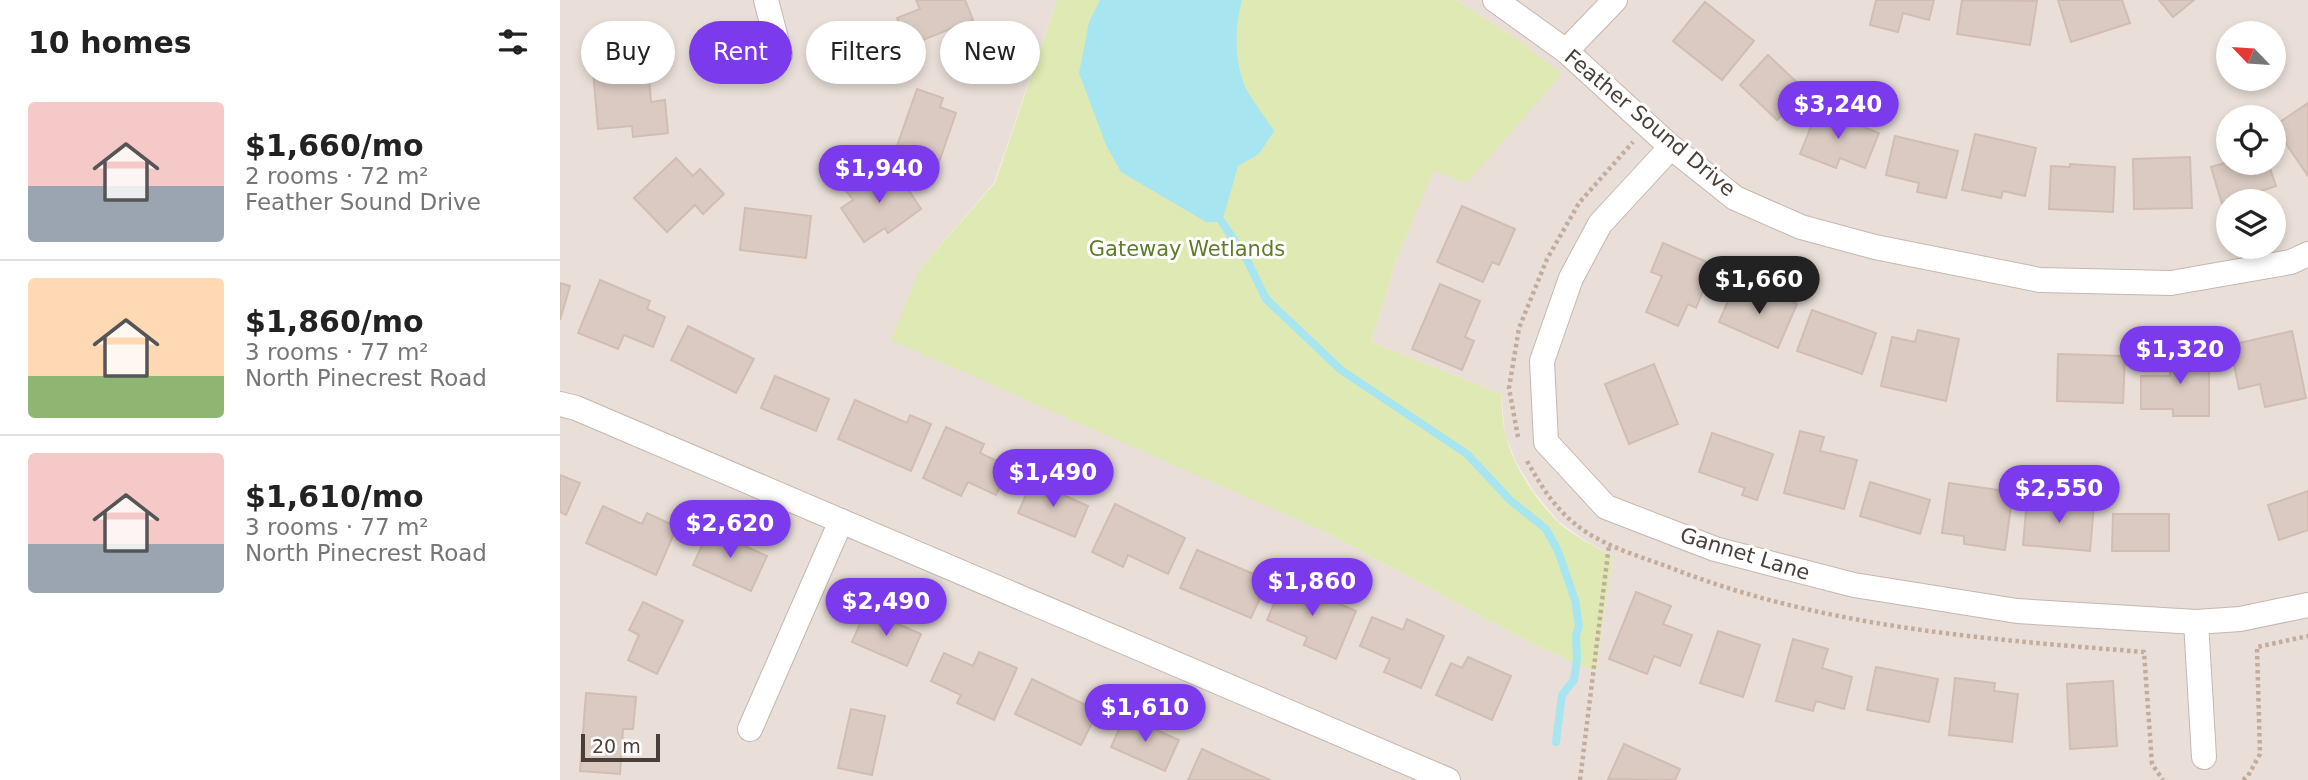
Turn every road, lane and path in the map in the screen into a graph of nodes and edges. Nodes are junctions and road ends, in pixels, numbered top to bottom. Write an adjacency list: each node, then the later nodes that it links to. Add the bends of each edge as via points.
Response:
1 (766, 0): 4 (street)
2 (1494, 0): 5 (street, Feather Sound Drive)
3 (1615, 0): 5 (street)
4 (771, 21)
5 (1566, 51): 6 (street, Feather Sound Drive)
6 (1649, 127): 7 (street, Feather Sound Drive); 10 (path, via 1579,203 1547,259 1519,328 1509,388)
7 (1671, 147): 8 (street, Feather Sound Drive, via 1735,198 1801,227 2040,281 2171,284 2291,262); 15 (street, Gannet Lane, via 1600,224 1571,278 1542,361 1546,442 1606,507 1715,549 1854,585 2017,611)
8 (2308, 254)
9 (560, 404): 12 (street)
10 (1519, 439)
11 (1521, 452): 13 (path, via 1551,503 1583,530)
12 (841, 521): 17 (street); 19 (street)
13 (1609, 544): 20 (path); 21 (path, via 1714,585 1855,621 1981,639 2144,652 2152,764)
14 (2308, 605): 15 (street, Gannet Lane, via 2240,619)
15 (2196, 622): 18 (street)
16 (2308, 636): 22 (path, via 2257,647 2260,754)
17 (750, 729)
18 (2204, 757)
19 (1442, 779)
20 (1580, 780)
21 (2163, 780)
22 (2243, 780)

